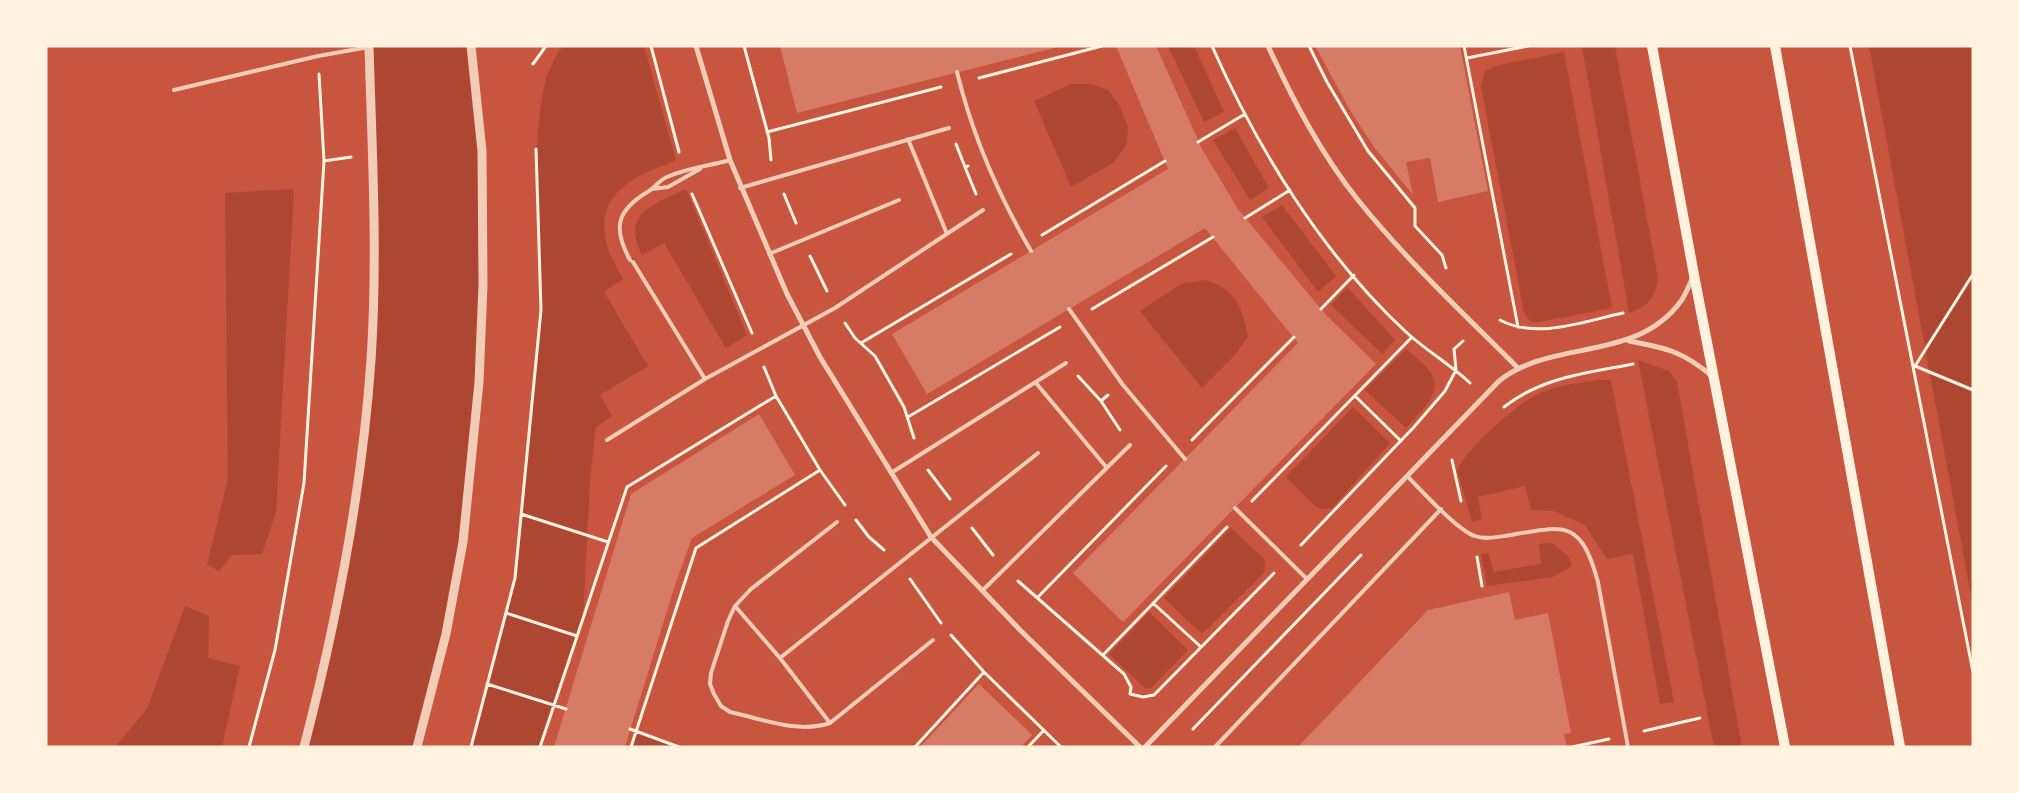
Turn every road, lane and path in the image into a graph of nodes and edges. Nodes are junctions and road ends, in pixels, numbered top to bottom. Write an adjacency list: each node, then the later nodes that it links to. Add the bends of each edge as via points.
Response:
1 (369, 46): 16 (lane); 28 (street)
2 (471, 46): 123 (street, via 482,150 484,285 479,382 463,542 446,634)
3 (546, 46): 18 (path)
4 (651, 46): 33 (path)
5 (696, 46): 29 (street)
6 (744, 46): 24 (path)
7 (1102, 46): 20 (path)
8 (1212, 46): 22 (path)
9 (1268, 46): 56 (street, via 1311,130 1357,199 1394,243)
10 (1309, 46): 46 (path, via 1368,151 1415,208 1415,226 1442,255)
11 (1464, 46): 17 (path)
12 (1528, 46): 17 (path)
13 (1652, 46): 49 (main road)
14 (1775, 46): 136 (main road)
15 (1850, 46): 62 (path)
16 (318, 56): 21 (lane); 30 (path)
17 (1467, 58): 55 (path)
18 (533, 64)
19 (957, 72): 20 (lane)
20 (959, 82): 24 (path); 44 (lane, via 971,122 1006,204)
21 (174, 90)
22 (1245, 114): 26 (path); 38 (path)
23 (949, 128): 25 (lane)
24 (767, 132): 34 (path, via 768,152)
25 (908, 139): 34 (lane); 42 (lane)
26 (1198, 142)
27 (536, 149): 90 (path, via 541,310)
28 (372, 154): 30 (path); 122 (street, via 374,282 365,432 338,607)
29 (730, 160): 32 (lane); 36 (street)
30 (324, 161): 121 (path, via 304,483 275,650)
31 (965, 167): 40 (path)
32 (702, 168): 33 (lane); 35 (lane)
33 (684, 171): 37 (lane, via 664,178)
34 (776, 177): 36 (lane); 43 (path)
35 (686, 179): 37 (lane); 59 (path)
36 (740, 188): 45 (street)
37 (650, 190): 66 (lane, via 635,198 621,217 622,246)
38 (1290, 190): 41 (path); 48 (path)
39 (899, 200): 43 (lane)
40 (983, 210): 42 (lane)
41 (1245, 218)
42 (947, 234): 50 (lane)
43 (803, 240): 45 (lane); 50 (path)
44 (1031, 251)
45 (769, 254): 54 (street)
46 (1447, 273)
47 (1973, 274): 62 (path)
48 (1354, 275): 52 (path); 57 (path)
49 (1694, 275): 58 (street, via 1682,301 1662,320); 65 (main road)
50 (835, 308): 54 (lane); 79 (path, via 854,338 875,356 913,430)
51 (1070, 309): 68 (lane)
52 (1320, 309)
53 (1624, 313): 55 (path, via 1558,326)
54 (802, 326): 59 (lane); 83 (street)
55 (1518, 328): 56 (path, via 1494,317)
56 (1480, 330): 63 (street); 64 (path, via 1454,349)
57 (1412, 337): 64 (path); 71 (path)
58 (1629, 341): 63 (street, via 1547,358); 65 (street, via 1670,349 1694,361)
59 (759, 349): 66 (lane); 70 (path, via 766,376)
60 (1066, 363): 67 (lane); 73 (path)
61 (1633, 364): 72 (path, via 1533,387 1498,411)
62 (1915, 366): 69 (path); 111 (path)
63 (1518, 368): 72 (street)
64 (1456, 370): 72 (path); 75 (path, via 1445,391)
65 (1714, 378): 120 (main road)
66 (704, 379): 74 (lane)
67 (1036, 383): 79 (lane); 81 (lane)
68 (1122, 383): 73 (path); 80 (lane)
69 (1973, 390)
70 (776, 396): 82 (path); 95 (path, via 627,487)
71 (1354, 396): 75 (path); 89 (path)
72 (1483, 397): 84 (street)
73 (1101, 401): 76 (path)
74 (607, 440)
75 (1401, 441): 97 (path)
76 (1130, 445): 81 (lane)
77 (1038, 453): 91 (lane)
78 (1456, 455): 85 (path)
79 (918, 456): 83 (lane); 91 (path)
80 (1185, 458)
81 (1107, 468): 99 (lane)
82 (820, 470): 86 (path); 117 (path, via 696,548)
83 (891, 473): 94 (street)
84 (1407, 476): 85 (lane); 100 (street)
85 (1422, 491): 88 (lane)
86 (847, 508)
87 (1235, 508): 89 (lane)
88 (1441, 509): 133 (lane); 134 (lane, via 1477,537 1491,538 1547,528 1573,532 1584,542 1598,582)
89 (1240, 513): 97 (lane); 102 (path)
90 (521, 514): 95 (path); 104 (path, via 515,578)
91 (960, 514): 94 (lane); 99 (path)
92 (853, 515): 98 (path, via 869,537)
93 (837, 522): 103 (lane, via 751,589)
94 (931, 537): 98 (lane); 101 (street)
95 (608, 542): 105 (path)
96 (1362, 555): 119 (path)
97 (1288, 559): 100 (lane); 107 (path)
98 (899, 563): 109 (lane); 110 (path, via 933,614)
99 (1003, 568): 101 (lane); 108 (path)
100 (1307, 579): 132 (street)
101 (982, 591): 131 (street)
102 (1153, 603): 107 (path); 108 (path)
103 (735, 606): 109 (lane); 115 (lane, via 711,672 710,684 721,706 730,712 797,727 814,727)
104 (506, 613): 105 (path); 112 (path)
105 (577, 636): 113 (path)
106 (933, 640): 115 (lane)
107 (1201, 647): 108 (path, via 1154,695 1149,696 1130,694 1129,680)
108 (1103, 655)
109 (780, 658): 115 (lane)
110 (984, 672): 118 (path); 128 (path)
111 (1973, 672)
112 (487, 684): 113 (path); 124 (path)
113 (554, 706): 114 (path); 125 (path)
114 (566, 709)
115 (830, 722)
116 (630, 729): 117 (path)
117 (636, 730): 126 (path); 127 (path)
118 (1044, 730): 129 (path); 130 (path)
119 (1188, 734)
120 (1784, 742): 135 (lane)
121 (249, 747)
122 (304, 747)
123 (417, 747)
124 (471, 747)
125 (540, 747)
126 (631, 747)
127 (679, 747)
128 (915, 747)
129 (1028, 747)
130 (1061, 747)
131 (1140, 747)
132 (1145, 747)
133 (1215, 747)
134 (1628, 747)
135 (1778, 747)
136 (1900, 747)

